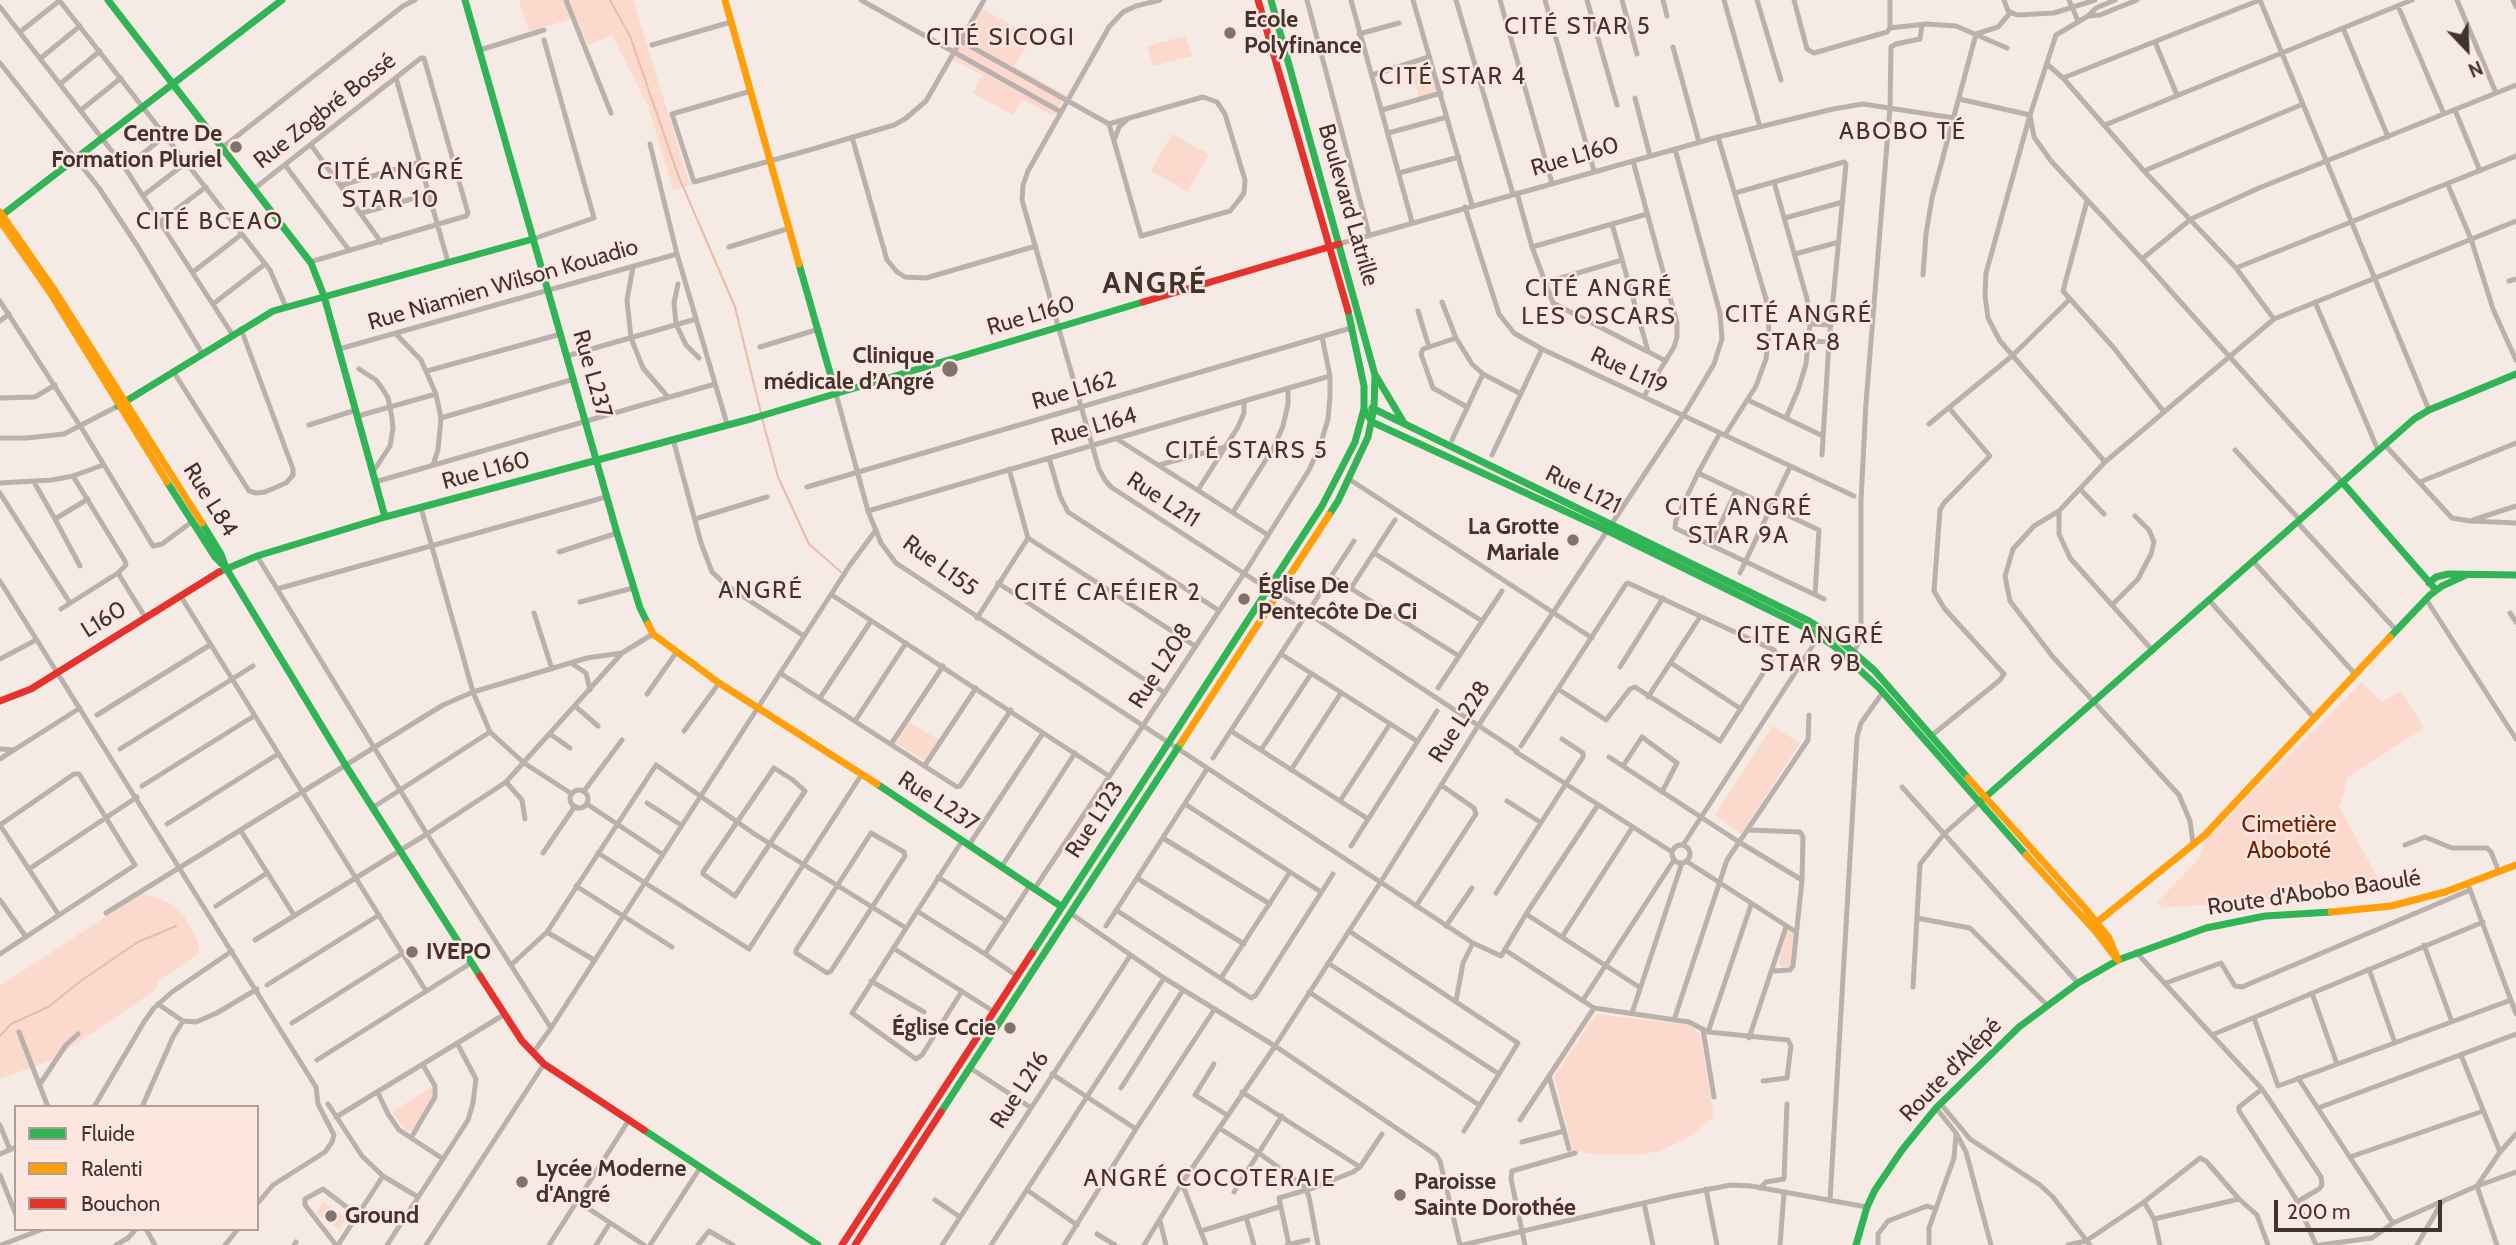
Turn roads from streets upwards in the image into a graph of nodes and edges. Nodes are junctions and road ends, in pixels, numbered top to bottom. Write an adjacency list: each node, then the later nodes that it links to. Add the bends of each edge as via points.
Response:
1 (59, 0): 46 (street); 50 (street)
2 (108, 0): 73 (street)
3 (282, 0): 73 (street)
4 (415, 0): 110 (street)
5 (465, 0): 59 (street, Rue L237)
6 (566, 0): 91 (street)
7 (725, 0): 43 (street, Rue L155)
8 (861, 0): 61 (street)
9 (984, 0): 54 (street)
10 (1160, 0): 81 (street, Rue L211, via 1122,12)
11 (1258, 0): 162 (street, Boulevard Latrille)
12 (1271, 0): 159 (street, Boulevard Latrille)
13 (1307, 0): 154 (street)
14 (1351, 0): 51 (street)
15 (1413, 0): 64 (street)
16 (1457, 0): 135 (street)
17 (1500, 0): 128 (street)
18 (1545, 0): 125 (street)
19 (1587, 0): 85 (street)
20 (1622, 0): 63 (street)
21 (1663, 0): 40 (street)
22 (1724, 0): 99 (street)
23 (1757, 0): 72 (street)
24 (1794, 0): 49 (street, via 1810,52)
25 (1890, 0): 49 (street)
26 (2004, 0): 39 (street)
27 (2069, 0): 37 (street)
28 (2095, 0): 37 (street)
29 (2115, 0): 41 (street)
30 (2137, 0): 41 (street)
31 (2260, 0): 55 (street); 62 (street)
32 (2412, 0): 35 (street)
33 (2457, 0): 78 (street)
34 (2513, 0): 38 (street)
35 (2398, 6): 47 (street); 92 (street)
36 (0, 7): 50 (street)
37 (2073, 8): 39 (street); 42 (street)
38 (2516, 8)
39 (2010, 13): 52 (street, via 1998,27)
40 (1667, 16)
41 (2088, 16): 42 (street)
42 (2078, 21): 67 (street, via 2056,35)
43 (731, 22): 56 (street); 76 (street, Rue L155)
44 (1399, 23): 51 (street)
45 (1922, 25): 49 (street); 52 (street, via 1956,26); 86 (street, via 1920,38 1892,47)
46 (80, 26): 60 (street); 65 (street)
47 (2343, 28): 62 (street); 104 (street)
48 (544, 30): 59 (street)
49 (1889, 30)
50 (20, 32): 65 (street)
51 (1359, 33): 68 (street)
52 (1976, 34): 58 (street); 82 (street)
53 (544, 40): 155 (street, via 594,215 592,220)
54 (961, 41): 61 (street); 81 (street)
55 (2155, 41): 71 (street); 79 (street)
56 (652, 45)
57 (1673, 47): 107 (street)
58 (2007, 48)
59 (480, 50): 155 (street, Rue L237)
60 (100, 51): 69 (street); 74 (street)
61 (955, 52): 90 (street); 102 (street, via 915,113 894,125)
62 (2281, 53): 79 (street); 83 (street)
63 (1637, 54)
64 (1430, 57): 68 (street); 77 (street)
65 (40, 58): 74 (street)
66 (0, 63): 115 (street)
67 (2047, 64): 71 (street); 93 (street)
68 (1372, 75): 88 (street)
69 (121, 78): 84 (street); 87 (street)
70 (396, 78): 109 (street, Rue Zogbré Bossé); 119 (street); 151 (street, Rue Zogbré Bossé, via 425,58 468,213)
71 (2063, 78): 98 (street)
72 (1781, 80)
73 (174, 83): 84 (street); 110 (street)
74 (60, 84): 87 (street)
75 (2516, 85): 78 (street)
76 (751, 91): 120 (street, Rue L155); 120 (street, via 672,114 694,182)
77 (1441, 93): 88 (street); 94 (street)
78 (2496, 93): 89 (street)
79 (2177, 95): 98 (street)
80 (1635, 98): 112 (street)
81 (1069, 99): 90 (street, Rue L211); 97 (street)
82 (1959, 99): 93 (street); 96 (street)
83 (2303, 104): 117 (street); 123 (street)
84 (144, 106): 101 (street); 105 (street)
85 (1617, 106)
86 (1890, 107): 96 (street, Rue L160); 99 (street, Rue L160, via 1863,104); 381 (street, via 1866,403 1861,631)
87 (80, 110): 105 (street)
88 (1382, 110): 100 (street)
89 (2455, 110): 92 (street); 124 (street)
90 (1061, 112): 160 (street, Rue L211, via 1023,185 1024,210)
91 (611, 113)
92 (2444, 114): 104 (street)
93 (2030, 115): 137 (street, via 2034,137); 216 (street, via 1986,273 1988,318)
94 (1447, 117): 100 (street); 114 (street)
95 (1129, 118): 97 (street); 106 (street); 106 (street, via 1203,97 1217,102 1245,180 1244,193 1230,211 1141,236)
96 (1954, 118): 175 (street, via 1932,198)
97 (1109, 124): 106 (street)
98 (2105, 125): 123 (street)
99 (1760, 127): 103 (street, Rue L160)
100 (1388, 133): 126 (street)
101 (166, 135): 118 (street); 122 (street)
102 (852, 137): 120 (street); 160 (street, via 887,260 900,274 926,278)
103 (1718, 137): 107 (street, Rue L160); 133 (street)
104 (2388, 137): 117 (street)
105 (102, 139): 115 (street); 122 (street)
106 (1114, 141)
107 (1699, 142): 111 (street, Rue L160)
108 (650, 144): 165 (street)
109 (311, 145): 121 (street, Rue Zogbré Bossé); 130 (street)
110 (223, 147): 132 (street)
111 (1675, 149): 112 (street, Rue L160); 250 (street, Rue L228, via 1722,326 1714,364)
112 (1650, 156): 116 (street, Rue L160)
113 (2516, 156): 124 (street)
114 (1459, 157): 126 (street); 139 (street)
115 (77, 158): 143 (street); 214 (street)
116 (1633, 161): 125 (street, Rue L160); 142 (street)
117 (2327, 161): 145 (street); 147 (street)
118 (187, 162): 131 (street); 136 (street)
119 (420, 162): 130 (street); 134 (street)
120 (771, 162): 152 (street, Rue L155)
121 (285, 165): 132 (street, Rue Zogbré Bossé); 164 (street)
122 (125, 168): 136 (street)
123 (2144, 171): 145 (street)
124 (2480, 171): 129 (street)
125 (1594, 172): 128 (street, Rue L160)
126 (1399, 173): 149 (street)
127 (1773, 182): 133 (street); 138 (street, via 1844,162); 144 (street)
128 (1552, 183): 135 (street, Rue L160)
129 (2448, 184): 147 (street); 156 (street)
130 (342, 185): 141 (street)
131 (206, 187): 146 (street); 153 (street)
132 (255, 188): 169 (street)
133 (1735, 193): 238 (street, via 1769,316 1766,359)
134 (429, 194): 141 (street); 151 (street)
135 (1515, 194): 139 (street, Rue L160); 163 (street)
136 (144, 195): 146 (street)
137 (2087, 201): 167 (street); 183 (street, via 2063,291)
138 (1843, 202): 144 (street); 158 (street)
139 (1472, 205): 140 (street, Rue L160)
140 (1465, 208): 149 (street, Rue L160); 212 (street, Rue L119, via 1499,314 1514,333)
141 (362, 213): 157 (street)
142 (1647, 214): 150 (street); 220 (street, via 1677,323 1677,337)
143 (1, 216): 240 (street, Rue L84, via 55,291)
144 (1785, 218): 166 (street)
145 (2191, 219): 167 (street); 173 (street)
146 (161, 221): 174 (street)
147 (2352, 221): 173 (street); 176 (street)
148 (2516, 221): 156 (street)
149 (1412, 222): 154 (street, Rue L160)
150 (1612, 224): 163 (street); 168 (street)
151 (438, 226): 157 (street, Rue Zogbré Bossé); 170 (street)
152 (790, 228): 161 (street); 200 (street, Rue L155)
153 (242, 234): 171 (street); 174 (street)
154 (1369, 234): 159 (street, Rue L160)
155 (533, 239): 170 (street); 181 (street, Rue L237)
156 (2471, 239): 176 (street); 219 (street, via 2493,309)
157 (381, 242): 164 (street, Rue Zogbré Bossé)
158 (1839, 242): 166 (street); 196 (street)
159 (1339, 244): 162 (street, Rue L160); 227 (street, Boulevard Latrille)
160 (1036, 246): 197 (street, Rue L211)
161 (729, 247)
162 (1330, 247): 197 (street, Rue L160); 198 (street, Boulevard Latrille)
163 (1532, 247): 179 (street)
164 (349, 250): 169 (street, Rue Zogbré Bossé)
165 (677, 254): 172 (street, Rue Niamien Wilson Kouadio); 191 (street)
166 (1795, 254): 195 (street)
167 (2142, 259): 217 (street)
168 (1622, 260): 179 (street); 213 (street)
169 (310, 262): 182 (street)
170 (448, 262): 182 (street)
171 (265, 264): 187 (street); 188 (street)
172 (633, 267): 181 (street, Rue Niamien Wilson Kouadio); 205 (street, via 627,300)
173 (2236, 268): 192 (street)
174 (193, 272): 187 (street)
175 (1923, 275)
176 (2374, 279): 186 (street); 247 (street)
177 (2516, 279): 178 (street)
178 (2509, 281)
179 (1544, 283): 213 (street, via 1553,303)
180 (678, 284): 194 (street)
181 (549, 291): 202 (street, Rue Niamien Wilson Kouadio); 203 (street, Rue L237)
182 (324, 296): 188 (street); 211 (street)
183 (2068, 300): 216 (street); 248 (street, via 2113,347)
184 (0, 301): 190 (street)
185 (1442, 302): 206 (street)
186 (2315, 302): 192 (street); 269 (street)
187 (213, 304): 201 (street)
188 (286, 307): 199 (street)
189 (1418, 311): 210 (street)
190 (9, 314): 193 (street); 230 (street)
191 (696, 319): 194 (street); 229 (street)
192 (2274, 319): 217 (street)
193 (0, 321)
194 (676, 324): 205 (street); 218 (street)
195 (1810, 324): 196 (street); 207 (street)
196 (1830, 325): 208 (street)
197 (1059, 327): 233 (street, Rue L160); 242 (street, Rue L211)
198 (1351, 328): 204 (street, Rue L162); 246 (street, Boulevard Latrille, via 1364,386)
199 (241, 329): 201 (street); 222 (street, via 293,469 286,483 265,492 249,491)
200 (819, 329): 209 (street); 233 (street, Rue L155)
201 (232, 334): 214 (street)
202 (396, 334): 211 (street, Rue Niamien Wilson Kouadio); 223 (street)
203 (561, 334): 215 (street, Rue L237); 223 (street)
204 (1322, 337): 226 (street, Rue L208); 242 (street, Rue L162)
205 (631, 338): 215 (street); 236 (street, via 643,368)
206 (1456, 338): 210 (street); 224 (street)
207 (1810, 341): 208 (street); 252 (street)
208 (1829, 342): 261 (street)
209 (760, 347)
210 (1429, 347): 243 (street, via 1421,354 1433,388)
211 (339, 349): 249 (street)
212 (1542, 349): 234 (street); 235 (street, Rue L119)
213 (1648, 351): 220 (street)
214 (202, 353): 222 (street)
215 (567, 356): 228 (street, Rue L237)
216 (2012, 356): 245 (street); 275 (street)
217 (2229, 357): 248 (street); 288 (street)
218 (699, 358)
219 (2516, 360)
220 (1666, 361): 235 (street)
221 (359, 369): 241 (street, via 376,380)
222 (173, 371): 240 (street)
223 (427, 371): 232 (street)
224 (1483, 374): 234 (street); 243 (street)
225 (2516, 374): 247 (street)
226 (1329, 376): 231 (street, Rue L164); 319 (street, Rue L208, via 1331,396 1320,446)
227 (1375, 376): 244 (street, Boulevard Latrille); 258 (street)
228 (574, 379): 251 (street); 253 (street, Rue L237)
229 (715, 384): 236 (street); 255 (street)
230 (55, 385): 237 (street, via 35,397); 259 (street)
231 (1288, 388): 239 (street, Rue L164); 305 (street, via 1279,436)
232 (436, 394): 241 (street); 251 (street)
233 (836, 394): 255 (street, Rue L160); 282 (street, Rue L155)
234 (1521, 394): 271 (street)
235 (1644, 396): 250 (street, Rue L119)
236 (668, 397): 253 (street)
237 (0, 398)
238 (1748, 400): 252 (street); 260 (street)
239 (1244, 401): 264 (street, Rue L164); 268 (street, via 1244,413)
240 (121, 404): 259 (street); 312 (street, Rue L84); 330 (street, Rue L84)
241 (391, 407): 249 (street); 281 (street, via 392,439)
242 (1082, 407): 267 (street, Rue L211); 282 (street, Rue L162)
243 (1467, 407): 265 (street)
244 (1374, 408): 246 (street); 254 (street, Boulevard Latrille); 258 (street, Rue L121)
245 (1949, 408): 256 (street); 435 (street, via 1990,456 1940,510 1934,591 2004,674)
246 (1364, 409): 254 (street); 346 (street, Rue L123, via 1337,480)
247 (2429, 410): 269 (street)
248 (2164, 412): 275 (street)
249 (357, 413): 257 (street); 281 (street)
250 (1683, 416): 260 (street, Rue L119); 316 (street, Rue L228)
251 (441, 418): 277 (street)
252 (1786, 418): 261 (street)
253 (586, 421): 274 (street, Rue L237); 277 (street)
254 (1372, 422): 285 (street, Rue L123); 316 (street)
255 (727, 424): 263 (street, Rue L160)
256 (1929, 424)
257 (309, 425)
258 (1406, 426): 316 (street, Rue L121)
259 (80, 427): 262 (street, via 59,435); 276 (street)
260 (1722, 434): 279 (street, Rue L119); 283 (street)
261 (1823, 436): 272 (street)
262 (0, 438)
263 (673, 439): 274 (street, Rue L160); 310 (street)
264 (1116, 439): 267 (street, Rue L164); 278 (street)
265 (1452, 440)
266 (2516, 443): 289 (street)
267 (1093, 446): 273 (street, Rue L164); 333 (street, Rue L211, via 1099,469 1111,487)
268 (1225, 447): 278 (street); 293 (street)
269 (2381, 447): 288 (street); 289 (street)
270 (2235, 450): 313 (street)
271 (1492, 455)
272 (1822, 456)
273 (1049, 458): 280 (street, Rue L164); 360 (street, via 1068,512)
274 (596, 461): 297 (street, Rue L237); 302 (street, Rue L160)
275 (2105, 462): 292 (street)
276 (103, 465): 284 (street); 312 (street, via 153,546)
277 (433, 465): 287 (street)
278 (1159, 465): 293 (street)
279 (1790, 467): 296 (street, Rue L119); 301 (street)
280 (1009, 469): 303 (street, Rue L164); 320 (street)
281 (373, 472): 287 (street)
282 (856, 472): 291 (street, Rue L162); 303 (street, Rue L155)
283 (1698, 473): 294 (street); 323 (street, via 1675,528)
284 (73, 476): 286 (street); 299 (street)
285 (1349, 479): 348 (street, Rue L123); 363 (street)
286 (34, 482): 290 (street); 309 (street)
287 (375, 482): 308 (street)
288 (2342, 482): 313 (street); 331 (street)
289 (2420, 482): 314 (street, via 2452,518)
290 (0, 483)
291 (807, 487)
292 (2080, 489): 304 (street); 306 (street)
293 (1198, 490): 305 (street)
294 (1736, 491): 301 (street); 323 (street)
295 (0, 493): 357 (street)
296 (1854, 496)
297 (606, 497): 318 (street, Rue L237); 322 (street)
298 (767, 497): 310 (street)
299 (88, 499): 309 (street); 332 (street, via 125,561)
300 (2516, 506): 314 (street)
301 (1771, 507): 327 (street); 349 (street, via 1819,530)
302 (421, 508): 308 (street, Rue L160); 322 (street)
303 (868, 511): 317 (street, Rue L155)
304 (2059, 511): 358 (street, via 2064,547); 414 (street, via 2034,526 2013,549 2006,589 2021,618)
305 (1233, 512): 319 (street)
306 (2104, 514)
307 (2135, 516): 358 (street, via 2149,530 2154,542 2151,554 2138,579)
308 (385, 517): 326 (street, Rue L160)
309 (55, 519): 329 (street)
310 (695, 519): 373 (street, via 716,577)
311 (1395, 520): 325 (street)
312 (193, 521): 330 (street, Rue L84)
313 (2298, 521): 328 (street); 371 (street)
314 (2470, 521): 315 (street)
315 (2516, 523)
316 (1608, 527): 363 (street, Rue L228); 374 (street); 381 (street, Rue L121, via 1810,621)
317 (876, 530): 351 (street); 367 (street, Rue L155, via 896,563)
318 (617, 533): 324 (street); 342 (street, Rue L237)
319 (1268, 535): 333 (street, Rue L208)
320 (1028, 538): 340 (street); 379 (street)
321 (1354, 541): 337 (street)
322 (432, 544): 345 (street); 406 (street)
323 (1711, 544): 327 (street)
324 (559, 552)
325 (1374, 553): 343 (street); 369 (street)
326 (257, 556): 330 (street, Rue L160); 345 (street)
327 (1746, 561): 334 (street); 349 (street)
328 (2253, 561): 355 (street); 398 (street)
329 (80, 566)
330 (226, 568): 350 (street, L160); 457 (street)
331 (2420, 569): 338 (street); 341 (street)
332 (118, 573): 357 (street); 365 (street)
333 (1244, 573): 346 (street, Rue L211); 360 (street, Rue L208)
334 (1740, 573)
335 (2466, 575): 336 (street); 338 (street); 344 (street)
336 (2516, 575)
337 (1331, 576): 343 (street); 362 (street)
338 (2436, 577): 341 (street); 344 (street)
339 (0, 581): 376 (street)
340 (998, 583): 367 (street); 408 (street)
341 (2429, 583): 344 (street); 354 (street)
342 (633, 588): 356 (street); 372 (street, Rue L237)
343 (1351, 588): 385 (street)
344 (2439, 588): 354 (street)
345 (277, 589): 442 (street)
346 (1268, 589): 440 (street, Rue L123)
347 (1502, 591): 369 (street)
348 (1277, 593): 362 (street); 446 (street, Rue L123)
349 (1815, 594): 353 (street)
350 (180, 595): 365 (street, L160); 378 (street)
351 (832, 595): 368 (street); 373 (street)
352 (1664, 598): 366 (street); 375 (street, via 1626,584); 392 (street)
353 (1824, 598)
354 (2426, 599): 371 (street); 437 (street)
355 (2209, 600): 380 (street); 424 (street)
356 (580, 602)
357 (70, 603): 359 (street)
358 (2112, 605): 380 (street)
359 (61, 609)
360 (1218, 610): 379 (street, Rue L208)
361 (534, 613): 393 (street)
362 (1307, 613): 384 (street); 429 (street)
363 (1553, 613): 375 (street); 429 (street, Rue L228)
364 (2510, 613): 370 (street)
365 (145, 617): 395 (street, L160)
366 (1700, 617): 389 (street); 418 (street, via 1774,650 1775,656)
367 (977, 618): 428 (street, Rue L155)
368 (871, 621): 377 (street); 412 (street)
369 (1482, 621): 385 (street)
370 (2516, 622)
371 (2397, 631): 398 (street)
372 (653, 634): 382 (street); 383 (street, Rue L237)
373 (804, 636): 396 (street)
374 (1819, 636): 407 (street); 484 (street)
375 (1592, 638): 404 (street)
376 (36, 640): 387 (street); 395 (street)
377 (906, 643): 391 (street); 425 (street)
378 (210, 645): 400 (street); 421 (street)
379 (1195, 646): 408 (street, Rue L208)
380 (2153, 651): 414 (street)
381 (1854, 652): 435 (street, Rue L121)
382 (622, 653): 386 (street); 399 (street)
383 (676, 653): 401 (street, Rue L237); 410 (street)
384 (1281, 654): 397 (street); 431 (street)
385 (1459, 656): 403 (street)
386 (587, 658): 388 (street); 394 (street)
387 (0, 659)
388 (571, 663): 393 (street); 394 (street)
389 (1671, 663): 411 (street); 418 (street)
390 (253, 666): 400 (street)
391 (943, 666): 402 (street); 441 (street)
392 (1620, 667)
393 (552, 669): 406 (street)
394 (585, 671): 399 (street); 405 (street)
395 (57, 672): 413 (street, L160); 417 (street)
396 (780, 673): 412 (street); 416 (street)
397 (1311, 674): 409 (street); 448 (street)
398 (2356, 676): 424 (street)
399 (600, 679): 405 (street)
400 (232, 680): 423 (street); 445 (street)
401 (719, 683): 416 (street, Rue L237); 430 (street)
402 (975, 688): 419 (street); 456 (street)
403 (1438, 688)
404 (1558, 689): 411 (street, via 1606,720 1632,687); 449 (street)
405 (590, 691): 415 (street)
406 (473, 692): 432 (street); 442 (street, via 426,714)
407 (1883, 692): 477 (street); 701 (street, via 1861,723 1857,737)
408 (1165, 693): 428 (street, Rue L208)
409 (1341, 693): 426 (street); 460 (street)
410 (647, 694)
411 (1648, 696): 418 (street, via 1718,741)
412 (820, 698): 425 (street)
413 (0, 701)
414 (2094, 702): 477 (street); 503 (street, via 2179,795)
415 (575, 706): 427 (street); 434 (street)
416 (758, 707): 461 (street, Rue L237); 473 (street)
417 (80, 708): 447 (street); 474 (street)
418 (1741, 709)
419 (1011, 710): 433 (street); 456 (street, via 960,786)
420 (1437, 711): 439 (street)
421 (97, 715)
422 (1810, 715): 495 (street, via 1808,740)
423 (254, 716): 451 (street); 466 (street)
424 (2315, 719): 503 (street)
425 (855, 721): 441 (street)
426 (1390, 724): 439 (street); 475 (street)
427 (598, 726)
428 (1143, 726): 440 (street, Rue L155); 462 (street, Rue L208)
429 (1478, 726): 449 (street); 465 (street, Rue L228)
430 (684, 730)
431 (1231, 731): 448 (street); 453 (street)
432 (490, 732): 455 (street); 468 (street)
433 (1044, 733): 450 (street); 502 (street)
434 (550, 734): 443 (street); 455 (street)
435 (1931, 736): 477 (street, Rue L121)
436 (1562, 739): 464 (street, via 1584,755)
437 (2516, 739)
438 (622, 740): 469 (street)
439 (1417, 741): 487 (street)
440 (1168, 743): 446 (street, Rue L155); 543 (street, Rue L123)
441 (891, 744): 456 (street)
442 (375, 748): 457 (street); 468 (street)
443 (570, 748)
444 (0, 749): 447 (street)
445 (120, 749)
446 (1178, 749): 459 (street, Rue L155); 547 (street, Rue L123)
447 (14, 750): 454 (street)
448 (1261, 750): 460 (street)
449 (1518, 750): 464 (street)
450 (1075, 753): 462 (street); 516 (street)
451 (278, 754): 471 (street); 490 (street)
452 (1609, 757): 458 (street)
453 (1213, 758)
454 (0, 760)
455 (524, 763): 463 (street); 472 (street)
456 (925, 765)
457 (346, 766): 471 (street); 483 (street)
458 (1623, 766): 470 (street); 470 (street, via 1643,736 1677,763)
459 (1207, 769): 480 (street); 529 (street, Rue L155)
460 (1291, 770): 475 (street)
461 (862, 774): 502 (street, Rue L237); 514 (street)
462 (1109, 776): 532 (street, Rue L208)
463 (506, 782): 486 (street, via 522,800); 497 (street)
464 (1566, 784): 481 (street); 489 (street)
465 (1441, 785): 529 (street, Rue L228); 541 (street, via 1476,814)
466 (142, 786)
467 (1902, 787): 498 (street)
468 (400, 790): 483 (street); 497 (street)
469 (584, 791): 472 (street); 479 (street)
470 (1662, 792): 484 (street)
471 (303, 793): 496 (street); 523 (street)
472 (572, 794): 482 (street)
473 (700, 795): 488 (street); 491 (street, via 654,765); 493 (street)
474 (137, 797): 485 (street); 517 (street)
475 (1340, 801): 487 (street)
476 (1507, 801): 489 (street)
477 (1982, 801): 498 (street); 556 (street)
478 (647, 803): 493 (street)
479 (587, 804): 482 (street); 491 (street)
480 (1185, 804): 499 (street); 519 (street)
481 (1598, 805): 494 (street); 548 (street)
482 (575, 806): 509 (street)
483 (372, 808): 507 (street)
484 (1701, 816): 500 (street); 504 (street)
485 (107, 817): 492 (street, via 77,773); 518 (street); 549 (street, via 135,865)
486 (525, 819)
487 (1368, 819): 506 (street)
488 (736, 821): 501 (street); 501 (street, via 703,873 735,896); 501 (street, via 772,769 793,780 805,791)
489 (1540, 822): 536 (street)
490 (167, 824)
491 (616, 824): 510 (street); 511 (street)
492 (0, 825): 518 (street)
493 (681, 825): 511 (street)
494 (1632, 828): 508 (street); 565 (street)
495 (1749, 830): 500 (street); 526 (street, via 1802,834)
496 (241, 831): 517 (street); 521 (street)
497 (427, 834): 507 (street); 583 (street)
498 (1944, 834): 553 (street, via 1920,864); 591 (street)
499 (1163, 838): 525 (street); 538 (street)
500 (1739, 842): 526 (street); 528 (street)
501 (771, 843): 514 (street)
502 (966, 843): 516 (street, Rue L237); 524 (street)
503 (2193, 843): 556 (street)
504 (1683, 845): 508 (street); 513 (street, via 1690,852)
505 (2405, 845): 520 (street, via 2426,837 2452,848 2487,848)
506 (1351, 846)
507 (399, 851): 523 (street); 581 (street)
508 (1671, 852): 512 (street)
509 (543, 853)
510 (598, 853): 527 (street); 530 (street)
511 (662, 854): 527 (street)
512 (1674, 860): 513 (street); 584 (street)
513 (1684, 862): 528 (street); 594 (street)
514 (804, 865): 527 (street, via 749,948); 531 (street)
515 (2516, 865): 520 (street, Route d'Abobo Baoulé)
516 (1002, 866): 532 (street, Rue L237)
517 (180, 867): 546 (street); 573 (street)
518 (29, 869): 549 (street)
519 (1290, 872): 535 (street); 538 (street)
520 (2499, 872): 534 (street, Route d'Abobo Baoulé)
521 (267, 873): 540 (street); 550 (street)
522 (1333, 874): 535 (street)
523 (355, 877): 550 (street); 551 (street)
524 (938, 877): 545 (street); 554 (street)
525 (1137, 878): 544 (street); 568 (street)
526 (1802, 880): 563 (street)
527 (645, 881): 552 (street)
528 (1718, 882): 539 (street); 615 (street)
529 (1380, 883): 541 (street, Rue L155); 561 (street, Rue L228)
530 (576, 886): 552 (street); 562 (street)
531 (838, 886): 542 (street); 542 (street, via 871,833 904,852); 542 (street, via 796,950 827,973)
532 (1033, 886): 543 (street, Rue L237); 554 (street, Rue L208)
533 (1472, 887): 558 (street)
534 (2469, 887): 555 (street); 574 (street, Route d'Abobo Baoulé, via 2391,906 2240,920); 592 (street, via 2242,987 2235,986 2221,963)
535 (1321, 892): 589 (street, via 1254,997)
536 (1496, 892)
537 (0, 900): 564 (street)
538 (1270, 904): 568 (street)
539 (1751, 905): 560 (street); 620 (street)
540 (215, 906)
541 (1416, 906): 558 (street, Rue L155)
542 (871, 907): 559 (street)
543 (1062, 907): 587 (street, Rue L123)
544 (1116, 910): 557 (street); 589 (street)
545 (917, 911): 559 (street); 577 (street)
546 (106, 913)
547 (1070, 913): 578 (street); 636 (street, Rue L123)
548 (1526, 914): 565 (street); 572 (street)
549 (60, 915): 564 (street)
550 (294, 915): 566 (street)
551 (379, 915): 575 (street); 593 (street)
552 (623, 916): 570 (street); 579 (street)
553 (1917, 918): 595 (street); 606 (street, via 1970,928)
554 (1006, 921): 577 (street, Rue L208)
555 (2483, 922): 569 (street); 603 (street)
556 (2095, 925): 580 (street, via 2116,950)
557 (1106, 926)
558 (1446, 926): 567 (street, Rue L155)
559 (906, 928): 571 (street)
560 (1786, 928): 563 (street); 586 (street)
561 (1349, 931): 582 (street, Rue L228); 604 (street)
562 (547, 932): 579 (street); 583 (street)
563 (1796, 932): 586 (street, via 1792,969)
564 (26, 937): 576 (street)
565 (1562, 937): 584 (street)
566 (255, 940)
567 (1473, 943): 572 (street, Rue L155, via 1501,956); 604 (street, via 1463,963)
568 (1244, 944): 589 (street)
569 (2424, 946): 585 (street); 617 (street)
570 (672, 947)
571 (893, 948): 590 (street); 599 (street)
572 (1505, 950): 602 (street)
573 (232, 951): 596 (street); 605 (street)
574 (2136, 952): 580 (street, Route d'Abobo Baoulé); 592 (street)
575 (403, 953): 598 (street); 618 (street)
576 (0, 954)
577 (985, 954): 587 (street)
578 (1130, 956): 588 (street); 637 (street, Rue L216)
579 (594, 960): 619 (street)
580 (2118, 960): 591 (street, Route d'Alépé)
581 (471, 963): 598 (street); 612 (street)
582 (1328, 963): 600 (street, Rue L228); 638 (street)
583 (511, 965): 619 (street)
584 (1606, 965): 594 (street); 602 (street)
585 (2369, 969): 601 (street); 626 (street)
586 (1773, 971): 625 (street)
587 (1017, 976): 609 (street, Rue L123)
588 (1164, 978): 597 (street); 648 (street)
589 (1221, 978)
590 (871, 981): 599 (street, via 852,1013 916,1059); 610 (street)
591 (2078, 983): 606 (street, Route d'Alépé)
592 (2166, 983): 624 (street)
593 (267, 985)
594 (1640, 987): 611 (street)
595 (1913, 987)
596 (257, 989): 616 (street, via 206,1019); 699 (street, via 316,1087 318,1104 334,1135 325,1152 283,1177)
597 (1183, 990): 608 (street); 644 (street)
598 (426, 991): 631 (street)
599 (962, 991): 609 (street)
600 (1309, 992): 628 (street, Rue L228); 655 (street)
601 (2312, 993): 614 (street); 634 (street)
602 (1583, 1000): 607 (street)
603 (2511, 1000): 613 (street); 617 (street)
604 (1456, 1001): 638 (street, via 1518,1043)
605 (158, 1004): 616 (street); 653 (street)
606 (2047, 1005): 656 (street, Route d'Alépé)
607 (1594, 1008): 611 (street); 639 (street)
608 (1214, 1010): 628 (street); 667 (street)
609 (993, 1011): 742 (street, Rue L123)
610 (924, 1012)
611 (1632, 1013): 615 (street)
612 (505, 1014): 627 (street); 629 (street)
613 (2516, 1014)
614 (2254, 1018): 624 (street); 643 (street)
615 (1674, 1020): 620 (street)
616 (183, 1021): 654 (street)
617 (2452, 1022): 626 (street)
618 (292, 1023)
619 (551, 1028): 629 (street)
620 (1705, 1031): 625 (street); 649 (street)
621 (19, 1032): 642 (street)
622 (78, 1034): 642 (street)
623 (2516, 1034): 630 (street)
624 (2212, 1035): 645 (street)
625 (1749, 1038): 641 (street, via 1788,1041 1791,1046 1787,1079)
626 (2395, 1043): 634 (street)
627 (457, 1044): 635 (street); 682 (street, via 472,1069 476,1088 467,1120)
628 (1273, 1048): 646 (street, Rue L228); 753 (street, via 1439,1158)
629 (533, 1053): 632 (street)
630 (2462, 1055): 658 (street); 659 (street)
631 (317, 1060)
632 (544, 1064): 663 (street); 734 (street)
633 (1214, 1064): 660 (street, via 1195,1095)
634 (2337, 1064): 640 (street)
635 (423, 1065): 647 (street); 673 (street, via 435,1086 435,1097)
636 (970, 1068): 657 (street); 743 (street, Rue L123)
637 (1052, 1074): 648 (street); 657 (street, Rue L216)
638 (1499, 1074): 655 (street)
639 (1549, 1076): 664 (street); 670 (street)
640 (2298, 1079): 643 (street); 658 (street)
641 (1763, 1081)
642 (40, 1084): 652 (street)
643 (2278, 1086): 645 (street)
644 (1121, 1088)
645 (2263, 1091): 704 (street, via 2239,1111); 704 (street, via 2323,1181)
646 (1242, 1092): 660 (street, Rue L228); 661 (street)
647 (378, 1093): 662 (street); 673 (street, via 392,1121)
648 (1087, 1096): 667 (street); 692 (street)
649 (1714, 1097)
650 (328, 1104): 662 (street)
651 (1787, 1104): 690 (street, via 1784,1179 1766,1182)
652 (47, 1105)
653 (95, 1105)
654 (143, 1105)
655 (1479, 1105): 669 (street)
656 (1938, 1106): 668 (street); 706 (street, Route d'Alépé, via 1889,1167)
657 (1030, 1108): 711 (street, Rue L216)
658 (2318, 1108): 681 (street)
659 (2483, 1111): 678 (street); 681 (street)
660 (1227, 1115): 666 (street, Rue L228)
661 (1282, 1116): 679 (street); 683 (street)
662 (336, 1117): 687 (street, via 362,1156)
663 (629, 1120): 684 (street); 700 (street)
664 (1520, 1120)
665 (0, 1125): 676 (street)
666 (1219, 1128): 679 (street); 688 (street, Rue L228)
667 (1136, 1129): 717 (street)
668 (1958, 1130): 674 (street); 677 (street); 708 (street, via 1954,1158)
669 (1464, 1131)
670 (1564, 1131): 675 (street); 723 (street, via 1572,1151 1512,1171)
671 (1382, 1134): 683 (street)
672 (2516, 1134): 678 (street)
673 (411, 1139): 682 (street)
674 (1970, 1139): 677 (street); 727 (street, via 2053,1196)
675 (1522, 1142)
676 (13, 1148): 680 (street)
677 (1966, 1152): 761 (street)
678 (2500, 1152): 689 (street)
679 (1259, 1153): 693 (street); 694 (street)
680 (0, 1154)
681 (2350, 1157): 716 (street)
682 (443, 1160): 696 (street)
683 (1360, 1167): 693 (street)
684 (700, 1168): 738 (street); 741 (street)
685 (2516, 1172): 689 (street)
686 (0, 1175): 709 (street)
687 (383, 1176): 696 (street); 710 (street)
688 (1182, 1183): 714 (street, Rue L228); 722 (street)
689 (2477, 1186): 702 (street); 767 (street)
690 (1760, 1188): 691 (street); 695 (street)
691 (1706, 1189): 705 (street); 756 (street)
692 (1027, 1190): 717 (street); 745 (street)
693 (1307, 1190): 707 (street, via 1279,1198); 752 (street)
694 (1234, 1192)
695 (1784, 1193): 701 (street); 757 (street)
696 (418, 1197): 733 (street)
697 (2239, 1199): 703 (street, via 2200,1158); 713 (street); 764 (street, via 2256,1215)
698 (934, 1200): 711 (street)
699 (259, 1201)
700 (577, 1201): 715 (street); 735 (street)
701 (1830, 1201): 706 (street)
702 (2442, 1201): 716 (street); 766 (street)
703 (2144, 1202): 713 (street); 727 (street)
704 (2297, 1202): 765 (street)
705 (1644, 1203): 723 (street); 755 (street)
706 (1867, 1207): 758 (street, Route d'Alépé)
707 (1279, 1208): 712 (street); 751 (street)
708 (1936, 1209): 759 (street, via 1927,1206 1888,1221 1878,1234); 760 (street)
709 (14, 1210)
710 (357, 1215): 732 (street); 732 (street, via 323,1189 305,1199)
711 (960, 1217): 744 (street, Rue L216)
712 (1246, 1217): 722 (street); 750 (street)
713 (2154, 1219): 763 (street)
714 (1160, 1221): 728 (street, Rue L228); 748 (street)
715 (610, 1223): 736 (street); 737 (street)
716 (2393, 1223): 765 (street, via 2372,1238)
717 (1077, 1225): 746 (street)
718 (22, 1231): 725 (street)
719 (38, 1231): 725 (street)
720 (134, 1231): 730 (street)
721 (236, 1231): 731 (street)
722 (1201, 1231): 749 (street)
723 (1522, 1231): 753 (street); 754 (street)
724 (1097, 1234): 747 (street)
725 (24, 1237): 729 (street)
726 (1308, 1240): 751 (street)
727 (2088, 1243): 762 (street)
728 (1145, 1244)
729 (1, 1245)
730 (116, 1245)
731 (225, 1245)
732 (337, 1245)
733 (387, 1245)
734 (426, 1245)
735 (549, 1245)
736 (596, 1245)
737 (644, 1245)
738 (650, 1245)
739 (698, 1245): 740 (street, via 709,1231)
740 (733, 1245)
741 (818, 1245)
742 (842, 1245)
743 (855, 1245)
744 (942, 1245)
745 (991, 1245)
746 (1064, 1245)
747 (1115, 1245)
748 (1167, 1245)
749 (1206, 1245)
750 (1254, 1245)
751 (1288, 1245)
752 (1318, 1245)
753 (1462, 1245)
754 (1525, 1245)
755 (1653, 1245)
756 (1717, 1245)
757 (1780, 1245)
758 (1856, 1245)
759 (1878, 1245)
760 (1929, 1245)
761 (1990, 1245)
762 (2068, 1245)
763 (2160, 1245)
764 (2268, 1245)
765 (2318, 1245)
766 (2417, 1245)
767 (2497, 1245)

